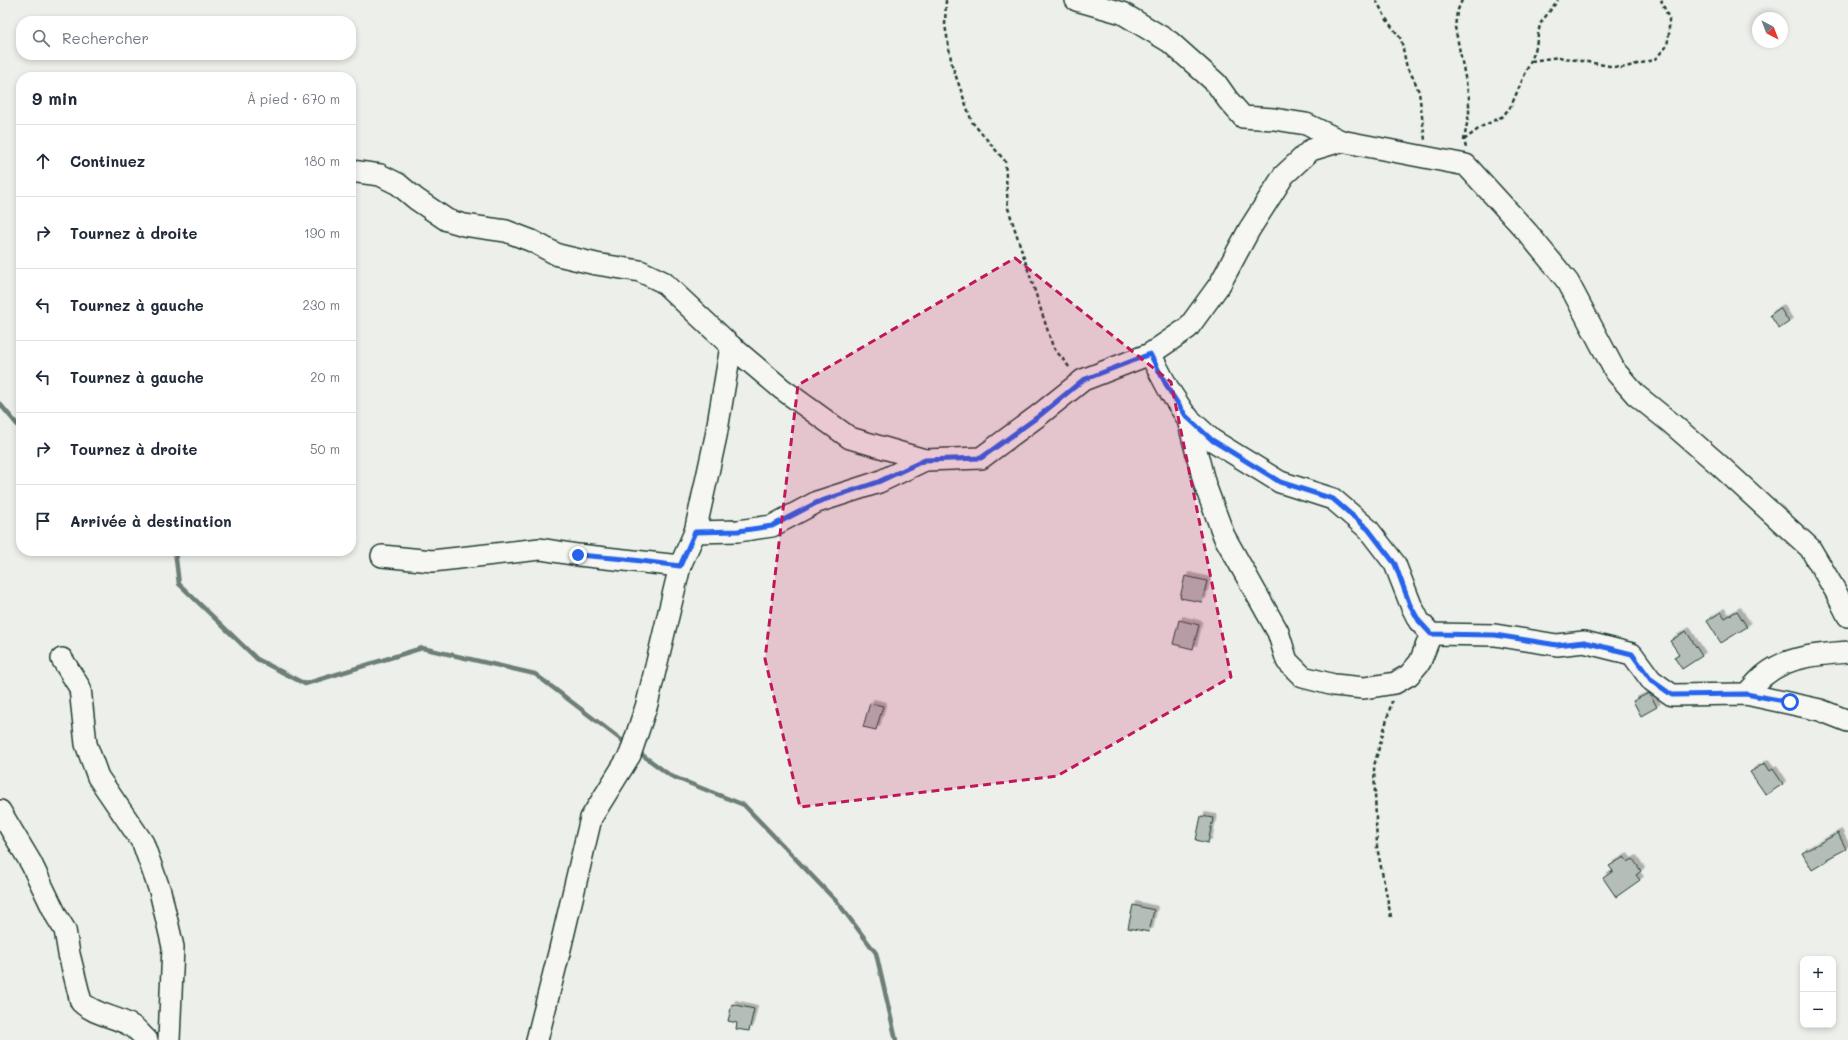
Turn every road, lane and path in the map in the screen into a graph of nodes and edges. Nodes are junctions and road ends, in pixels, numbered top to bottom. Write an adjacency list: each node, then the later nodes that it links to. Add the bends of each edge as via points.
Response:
1 (946, 0): 15 (path, via 945,25 952,65 972,122 1005,161 1008,208 1053,347)
2 (1076, 0): 9 (street, via 1122,13 1170,42 1216,83 1243,117 1306,124)
3 (1376, 0): 10 (path, via 1401,39 1407,68 1419,92 1425,150)
4 (1462, 0): 8 (path, via 1455,27 1469,97)
5 (1558, 0): 7 (path, via 1540,24)
6 (1661, 0): 7 (path, via 1669,19 1669,34 1667,46 1654,60 1621,68 1559,57)
7 (1531, 61): 8 (path, via 1511,106 1503,116 1481,127)
8 (1464, 140): 11 (path)
9 (1341, 141): 10 (street); 14 (street, via 1311,150 1284,175 1249,230 1220,284 1188,328)
10 (1418, 157): 11 (street)
11 (1466, 165): 21 (street, via 1568,282 1615,371 1636,395 1711,458 1810,548)
12 (356, 172): 13 (street, via 380,175 398,184 447,220 506,231 558,255 640,271 663,282)
13 (731, 346): 17 (street, via 782,388 850,438); 18 (street, via 716,436)
14 (1150, 354): 15 (street); 16 (street)
15 (1083, 380): 17 (street, via 981,458)
16 (1186, 416): 22 (street, via 1212,440 1280,482 1333,499 1368,529 1395,564 1410,605 1419,621); 25 (street, via 1205,485 1224,536 1278,632 1287,661 1303,677 1334,685 1364,688)
17 (925, 460): 18 (street, via 878,482 818,502 772,526 738,531)
18 (695, 532): 20 (street)
19 (382, 556): 20 (street, via 432,561 540,549)
20 (680, 566): 32 (street, via 647,704 630,754 591,818)
21 (1848, 616)
22 (1431, 634): 25 (street, via 1420,662 1409,675); 26 (street, via 1495,635 1557,645 1584,642 1632,654 1651,680 1672,695)
23 (1848, 652): 26 (street, via 1791,660 1766,673)
24 (62, 659): 31 (street, via 80,688 86,744 98,777 143,844 160,891 173,947)
25 (1395, 683): 29 (path, via 1374,766 1377,847)
26 (1746, 694): 27 (street, via 1820,710)
27 (1848, 721)
28 (0, 811): 30 (street, via 31,863 65,930 81,1002 93,1010 129,1024)
29 (1391, 917)
30 (146, 1040)
31 (169, 1040)
32 (537, 1040)

